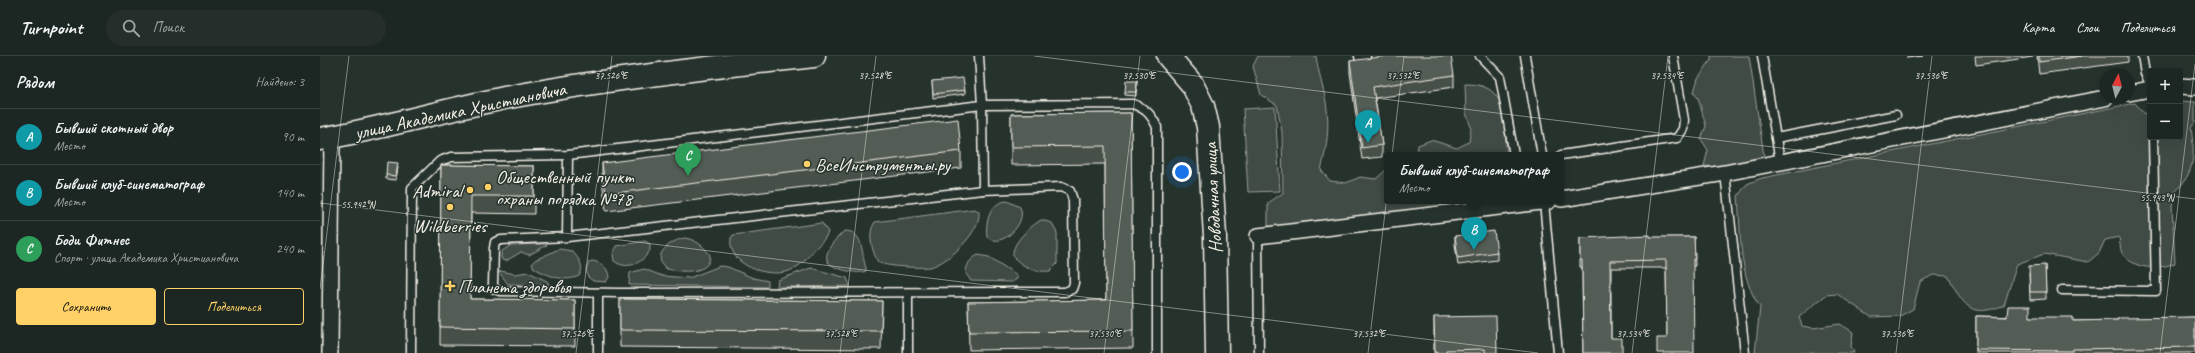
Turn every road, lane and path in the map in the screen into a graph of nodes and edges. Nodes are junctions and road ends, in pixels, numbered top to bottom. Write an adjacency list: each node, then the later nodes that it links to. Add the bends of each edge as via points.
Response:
1 (814, 56): 17 (street, улица Академика Христиановича, via 574,86 504,98)
2 (979, 56): 15 (lane)
3 (1168, 56): 40 (street, Новодачная улица, via 1192,84 1203,106 1208,127)
4 (1480, 56): 20 (lane, via 1500,76)
5 (1525, 56): 21 (lane)
6 (1673, 56): 23 (lane, via 1684,120 1683,129 1677,138)
7 (1762, 56): 18 (lane)
8 (2142, 56): 9 (lane)
9 (2147, 77)
10 (2183, 86): 11 (street)
11 (2195, 87)
12 (2147, 90): 13 (street)
13 (2135, 92)
14 (2099, 99): 24 (street)
15 (982, 105): 22 (lane); 26 (lane); 39 (lane, via 1133,104 1144,108 1152,116 1156,127)
16 (1896, 115): 18 (lane)
17 (326, 138): 35 (street)
18 (1776, 138): 24 (lane)
19 (2153, 140): 32 (lane, via 2156,291)
20 (1513, 152)
21 (1541, 152)
22 (568, 155): 31 (lane); 36 (lane, via 452,157 440,161 412,188)
23 (1564, 155)
24 (1780, 162): 25 (street)
25 (1725, 173): 27 (street); 43 (lane)
26 (983, 190): 31 (lane); 34 (lane, via 1061,187 1070,191 1074,200 1072,289 1065,292)
27 (1564, 198)
28 (1515, 204): 30 (street)
29 (1556, 204): 42 (lane)
30 (1258, 236): 41 (lane)
31 (567, 237): 33 (lane, via 495,242 494,289)
32 (2062, 290)
33 (598, 293): 34 (lane); 37 (lane)
34 (908, 293): 38 (lane)
35 (330, 353)
36 (411, 353)
37 (598, 353)
38 (908, 353)
39 (1157, 353)
40 (1217, 353)
41 (1259, 353)
42 (1558, 353)
43 (1745, 353)

